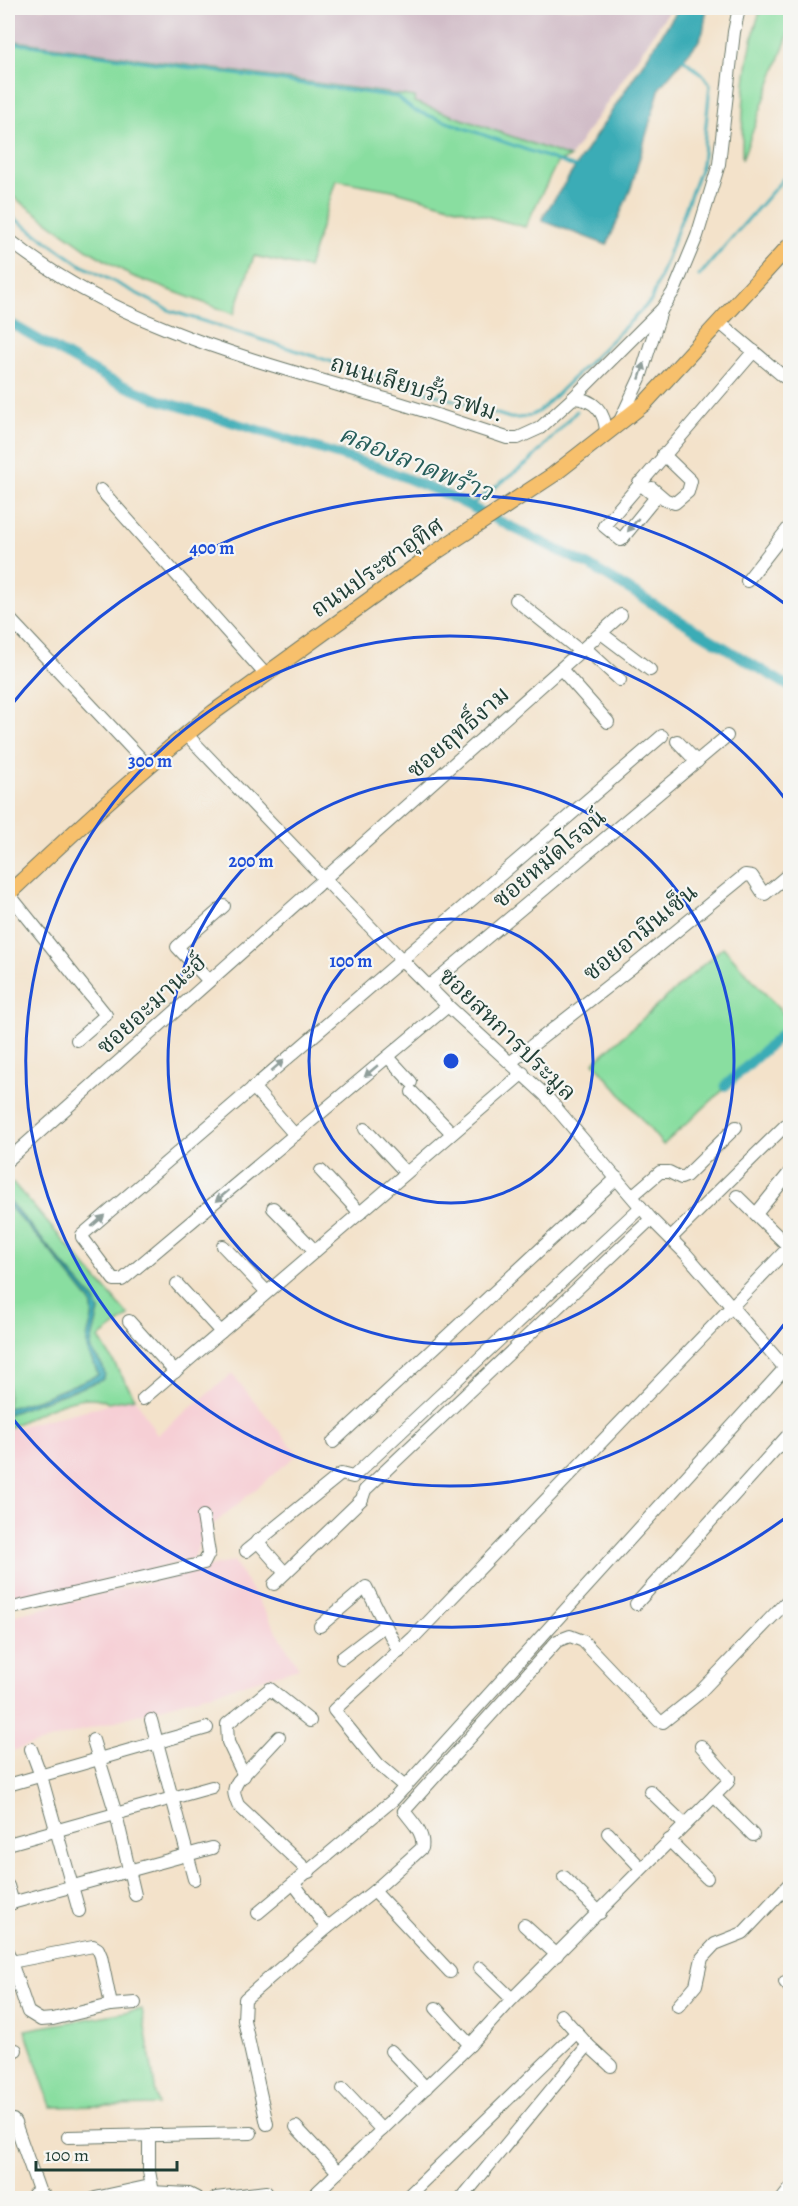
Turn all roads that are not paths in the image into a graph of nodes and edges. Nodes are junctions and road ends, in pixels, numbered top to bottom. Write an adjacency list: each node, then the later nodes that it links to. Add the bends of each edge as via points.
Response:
1 (740, 8): 4 (street, ถนนเลียบรั้ว รฟม., via 719,164 697,236 675,289)
2 (8, 239): 8 (street, ถนนเลียบรั้ว รฟม., via 56,273 171,332 507,438 524,436 540,428)
3 (790, 245): 5 (main road, ถนนประชาอุทิศ)
4 (662, 309): 8 (street, ถนนเลียบรั้ว รฟม.); 9 (street, one-way to 4, via 640,378)
5 (720, 323): 6 (street); 9 (main road, ถนนประชาอุทิศ, via 645,403)
6 (754, 351): 7 (street, via 784,377); 10 (street)
7 (790, 369)
8 (573, 398): 9 (street, via 587,400 598,408)
9 (612, 429): 23 (main road, ถนนประชาอุทิศ, via 553,475 427,558)
10 (663, 454): 11 (street); 11 (street, via 691,481 688,492 675,503)
11 (640, 481): 11 (street, one-way to 11, via 656,497 621,540 604,526)
12 (101, 490): 23 (street)
13 (790, 526): 14 (street)
14 (786, 541): 15 (street)
15 (747, 581)
16 (516, 600): 20 (street)
17 (621, 615): 19 (street, ซอยฤทธิ์งาม)
18 (8, 617): 31 (street)
19 (601, 633): 20 (street, ซอยฤทธิ์งาม); 22 (street)
20 (582, 650): 21 (street, ซอยฤทธิ์งาม); 24 (street)
21 (561, 669): 25 (street); 33 (street, ซอยฤทธิ์งาม)
22 (650, 670)
23 (266, 675): 26 (main road, ถนนประชาอุทิศ)
24 (620, 680)
25 (608, 722)
26 (186, 734): 31 (main road, ถนนประชาอุทิศ); 33 (street, ซอยสหการประมูล)
27 (662, 736): 36 (street)
28 (727, 736): 30 (street, ซอยหมัดโรจน์)
29 (677, 741): 30 (street)
30 (697, 762): 38 (street, ซอยหมัดโรจน์)
31 (148, 766): 34 (main road, ถนนประชาอุทิศ)
32 (790, 873): 42 (street, ซอยอามินเซ็น, via 765,894 752,876 745,875)
33 (323, 879): 36 (street, ซอยสหการประมูล); 37 (street, ซอยอะมานะฮ์)
34 (8, 893): 40 (street, via 106,1015)
35 (224, 906): 37 (street, via 177,947)
36 (401, 959): 38 (street, ซอยสหการประมูล); 44 (street, one-way to 36)
37 (209, 981): 50 (street, ซอยอะมานะฮ์)
38 (429, 987): 39 (street, ซอยสหการประมูล)
39 (448, 1006): 41 (street); 42 (street, ซอยสหการประมูล)
40 (77, 1040)
41 (388, 1057): 48 (street); 49 (street, one-way to 49)
42 (511, 1062): 43 (street, ซอยสหการประมูล)
43 (523, 1073): 48 (street); 54 (street, ซอยสหการประมูล)
44 (254, 1087): 49 (street); 49 (street, one-way to 44, via 122,1280 114,1280 82,1236)
45 (790, 1121): 62 (street)
46 (736, 1127): 55 (street, via 686,1176 660,1173)
47 (365, 1129): 53 (street)
48 (452, 1133): 53 (street)
49 (294, 1135)
50 (8, 1160)
51 (321, 1171): 59 (street)
52 (790, 1172): 60 (street)
53 (406, 1173): 59 (street)
54 (617, 1178): 55 (street, ซอยสหการประมูล); 81 (street)
55 (632, 1196): 57 (street, ซอยสหการประมูล)
56 (737, 1196): 60 (street)
57 (641, 1207): 61 (street, ซอยสหการประมูล); 64 (street)
58 (273, 1208): 66 (street)
59 (360, 1213): 66 (street)
60 (756, 1214): 65 (street)
61 (651, 1219): 62 (street, ซอยสหการประมูล); 67 (street)
62 (671, 1238): 71 (street, ซอยสหการประมูล)
63 (223, 1245): 69 (street)
64 (600, 1245): 67 (street); 70 (street)
65 (790, 1247): 71 (street)
66 (315, 1251): 69 (street)
67 (610, 1256): 72 (street)
68 (177, 1284): 74 (street)
69 (267, 1292): 74 (street)
70 (542, 1299): 72 (street); 77 (street)
71 (732, 1307): 75 (street, ซอยสหการประมูล); 94 (street)
72 (552, 1310): 79 (street)
73 (129, 1321): 76 (street)
74 (221, 1332): 76 (street)
75 (788, 1371): 109 (street)
76 (175, 1372): 78 (street)
77 (442, 1393): 79 (street); 82 (street)
78 (143, 1399)
79 (454, 1404): 83 (street)
80 (790, 1433): 90 (street)
81 (333, 1442)
82 (353, 1477): 83 (street); 85 (street, via 341,1474)
83 (365, 1490): 87 (street, via 362,1499)
84 (202, 1516): 91 (street, via 210,1553 204,1563)
85 (257, 1540): 86 (street); 87 (street)
86 (246, 1551)
87 (285, 1574): 88 (street)
88 (274, 1584)
89 (790, 1598): 114 (street, via 698,1694 663,1722 583,1641 570,1636 557,1641)
90 (636, 1604)
91 (8, 1609)
92 (385, 1625): 93 (street, via 366,1587); 94 (street); 95 (street)
93 (320, 1626)
94 (399, 1652): 109 (street, via 334,1710 378,1764)
95 (342, 1658)
96 (151, 1720): 101 (street)
97 (310, 1720): 106 (street, via 270,1689 227,1724 228,1742)
98 (207, 1728): 101 (street)
99 (279, 1737): 106 (street)
100 (93, 1740): 104 (street)
101 (157, 1743): 104 (street); 112 (street)
102 (701, 1746): 111 (street, via 729,1778)
103 (31, 1749): 105 (street)
104 (100, 1758): 105 (street); 115 (street)
105 (41, 1776): 107 (street); 117 (street)
106 (244, 1776): 126 (street, via 233,1788 238,1805)
107 (8, 1785)
108 (212, 1787): 112 (street)
109 (405, 1787): 113 (street)
110 (650, 1791): 116 (street)
111 (714, 1796): 116 (street); 119 (street)
112 (171, 1799): 115 (street); 123 (street)
113 (393, 1800): 114 (street); 126 (street)
114 (404, 1811): 134 (street, via 421,1834 422,1848)
115 (117, 1814): 117 (street); 125 (street)
116 (685, 1825): 120 (street)
117 (57, 1830): 121 (street); 133 (street)
118 (608, 1833): 124 (street)
119 (753, 1835)
120 (669, 1840): 124 (street); 128 (street)
121 (8, 1844)
122 (212, 1848): 123 (street)
123 (187, 1854): 125 (street); 129 (street)
124 (641, 1868): 139 (street)
125 (131, 1871): 133 (street); 135 (street)
126 (309, 1872): 131 (street)
127 (564, 1877): 139 (street)
128 (707, 1878)
129 (194, 1879)
130 (790, 1883): 149 (street, via 743,1933 715,1944 702,1958 696,1985)
131 (294, 1884): 138 (street); 141 (street)
132 (8, 1886): 136 (street)
133 (73, 1887): 136 (street); 137 (street)
134 (374, 1891): 141 (street); 145 (street)
135 (135, 1895)
136 (10, 1903)
137 (79, 1911)
138 (258, 1913)
139 (600, 1913): 142 (street)
140 (524, 1925): 142 (street)
141 (327, 1928): 160 (street, via 245,1999 244,2020)
142 (557, 1955): 146 (street)
143 (9, 1958): 148 (street, via 28,2012 41,2020); 148 (street, via 98,1948)
144 (480, 1968): 146 (street)
145 (450, 1972)
146 (512, 1999): 153 (street)
147 (135, 2003): 148 (street)
148 (111, 2005)
149 (678, 2006)
150 (436, 2008): 153 (street)
151 (561, 2015): 152 (street)
152 (577, 2032): 154 (street); 176 (street)
153 (470, 2045): 157 (street)
154 (588, 2045): 156 (street); 177 (street)
155 (391, 2051): 157 (street)
156 (611, 2066)
157 (426, 2088): 162 (street)
158 (344, 2089): 162 (street)
159 (8, 2120): 170 (street, via 15,2123)
160 (267, 2124)
161 (296, 2127): 166 (street)
162 (382, 2130): 166 (street)
163 (251, 2133): 164 (street)
164 (149, 2134): 165 (street); 168 (street)
165 (68, 2137)
166 (338, 2172): 175 (street)
167 (790, 2189): 178 (street)
168 (152, 2192): 172 (street); 173 (street, via 189,2194)
169 (266, 2192): 171 (street)
170 (40, 2197)
171 (233, 2197): 174 (street)
172 (95, 2199)
173 (196, 2199)
174 (216, 2199)
175 (311, 2199)
176 (406, 2199)
177 (462, 2199)
178 (783, 2199)

